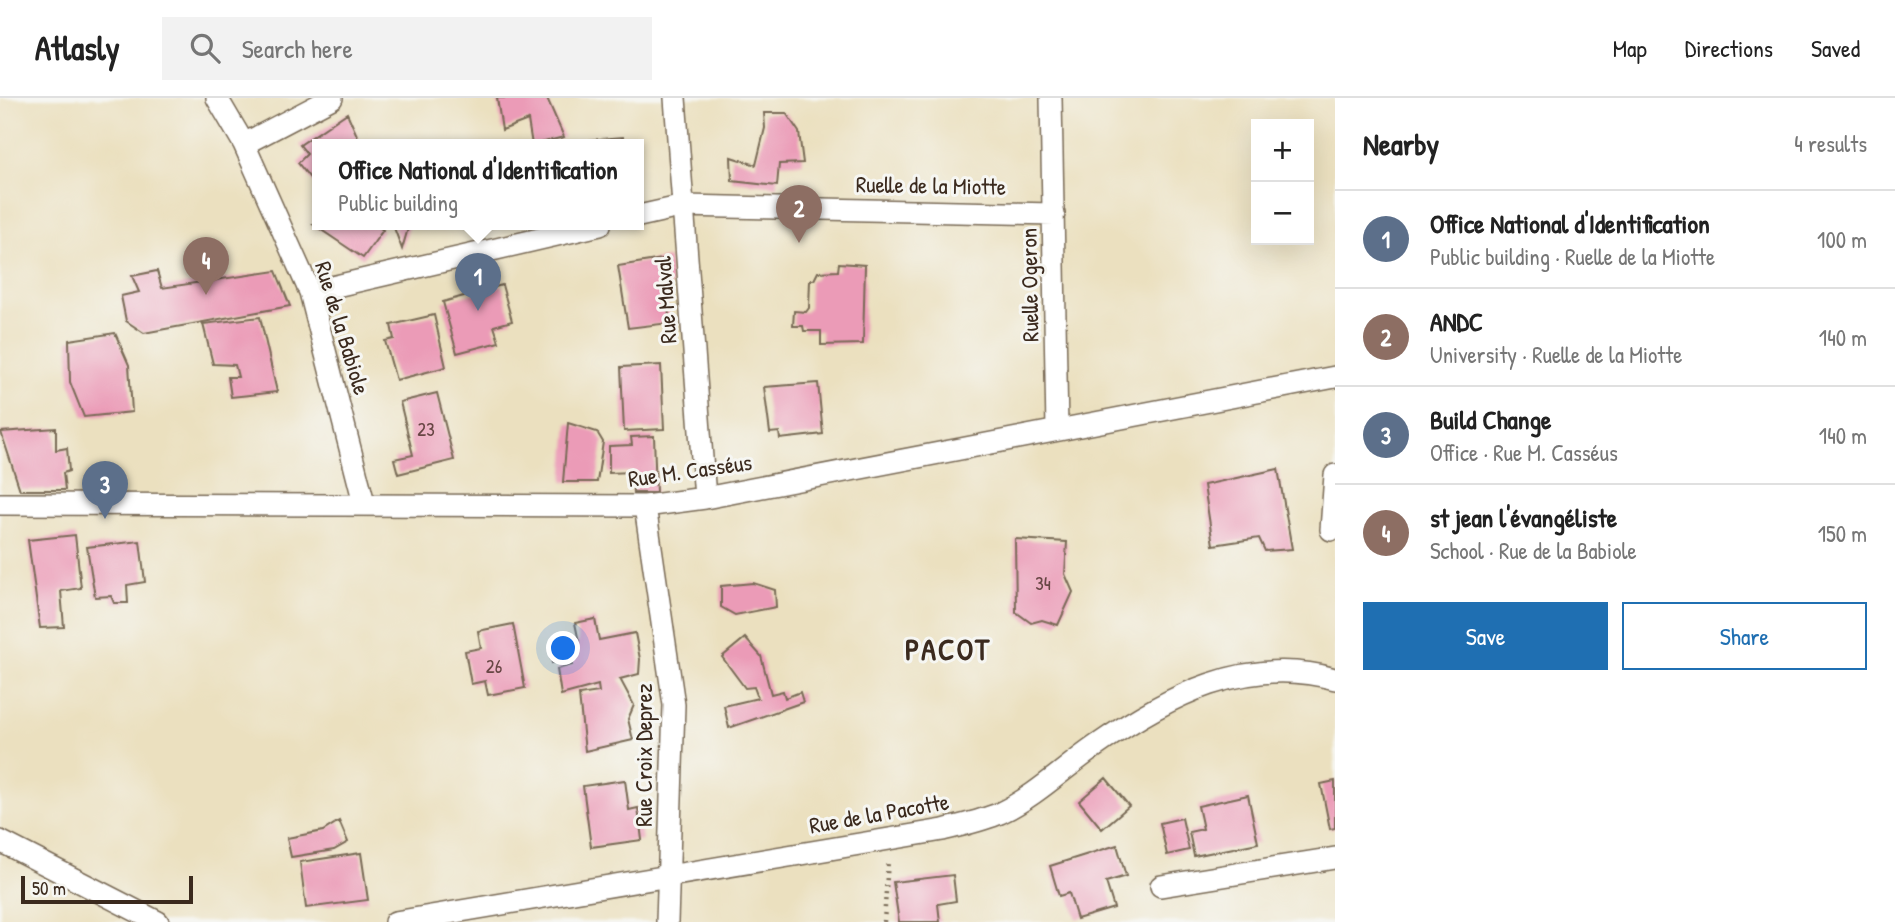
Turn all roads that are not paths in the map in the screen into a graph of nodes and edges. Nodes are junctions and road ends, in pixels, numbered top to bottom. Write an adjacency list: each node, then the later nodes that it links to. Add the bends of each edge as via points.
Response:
1 (218, 98): 5 (street, Rue de la Babiole)
2 (332, 98): 5 (street)
3 (675, 98): 6 (street, Rue Malval)
4 (1051, 98): 7 (street, Ruelle Ogeron)
5 (244, 144): 10 (street, Rue de la Babiole)
6 (684, 206): 7 (street, Ruelle de la Miotte); 8 (street, Ruelle de la Miotte); 14 (street, Rue Malval)
7 (1054, 214): 12 (street, Ruelle Ogeron)
8 (644, 215)
9 (578, 230): 10 (street)
10 (310, 292): 15 (street, Rue de la Babiole)
11 (1335, 377): 12 (street, Rue M. Casséus)
12 (1057, 430): 14 (street, Rue M. Casséus)
13 (1335, 475): 18 (street)
14 (705, 498): 17 (street, Rue M. Casséus)
15 (364, 503): 16 (street, Rue M. Casséus); 17 (street, Rue M. Casséus)
16 (0, 504)
17 (645, 506): 22 (street, Rue Croix Deprez, via 674,705)
18 (1331, 530)
19 (1335, 679): 22 (street, Rue de la Pacotte, via 1313,673 1257,671 1206,684 1160,704 1095,746 1048,785 999,814 943,830)
20 (0, 841): 24 (street)
21 (1335, 859): 23 (street)
22 (668, 877): 25 (street, Rue de la Pacotte); 26 (street, Rue Croix Deprez)
23 (1161, 886)
24 (158, 922)
25 (395, 922)
26 (667, 922)

